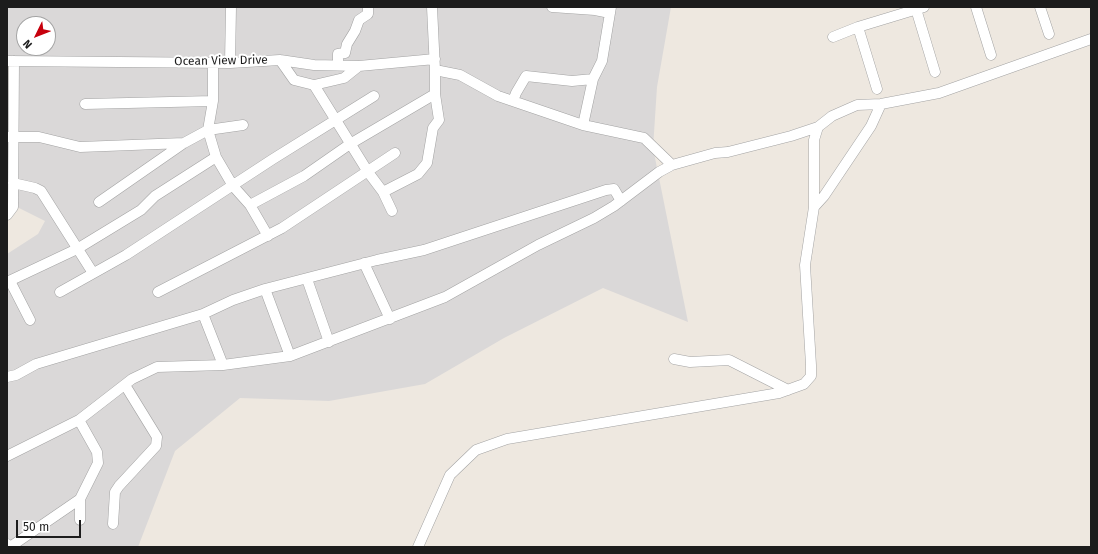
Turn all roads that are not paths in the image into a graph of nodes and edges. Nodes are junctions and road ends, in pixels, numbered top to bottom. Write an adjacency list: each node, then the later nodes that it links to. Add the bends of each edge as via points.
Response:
1 (231, 7): 19 (street)
2 (368, 7): 20 (street, via 368,14 359,20 356,31 346,44 346,53 338,54)
3 (432, 7): 15 (street)
4 (552, 7): 8 (street)
5 (976, 7): 14 (street)
6 (1040, 7): 11 (street)
7 (920, 8): 9 (street); 23 (street)
8 (610, 10): 24 (street, via 602,61)
9 (896, 11): 10 (street)
10 (858, 27): 12 (street); 26 (street)
11 (1049, 34)
12 (833, 37)
13 (1091, 40): 32 (street, via 939,93)
14 (991, 55)
15 (435, 59): 21 (street, Ocean View Drive); 22 (street)
16 (280, 60): 19 (street, Ocean View Drive); 20 (street, Ocean View Drive, via 314,65); 25 (street, via 294,80)
17 (10, 61): 18 (street, Ocean View Drive); 38 (street)
18 (213, 63): 19 (street, Ocean View Drive); 29 (street)
19 (230, 63)
20 (338, 65): 21 (street, Ocean View Drive)
21 (359, 66): 25 (street, via 344,78)
22 (435, 70): 27 (street); 30 (street, via 460,75 498,96)
23 (935, 72)
24 (593, 79): 30 (street, via 572,81 526,76); 35 (street)
25 (314, 85): 33 (street)
26 (877, 89)
27 (435, 94): 40 (street); 47 (street, via 439,120 431,134 426,163 418,174)
28 (374, 96): 33 (street)
29 (213, 101): 31 (street); 37 (street)
30 (513, 101): 35 (street)
31 (85, 104)
32 (881, 104): 36 (street, via 857,105 832,116); 51 (street, via 871,126 824,196)
33 (337, 120): 40 (street); 46 (street)
34 (243, 125): 37 (street)
35 (583, 125): 43 (street, via 644,138)
36 (818, 127): 43 (street); 51 (street, via 814,140)
37 (208, 130): 39 (street); 42 (street)
38 (10, 137): 39 (street, via 39,137 80,147); 45 (street)
39 (184, 143): 49 (street)
40 (350, 144): 44 (street); 50 (street, via 304,176)
41 (395, 153): 44 (street)
42 (216, 157): 46 (street); 55 (street, via 155,196 141,210)
43 (672, 165): 48 (street)
44 (368, 172): 47 (street); 54 (street)
45 (13, 183): 53 (street, via 13,207); 55 (street, via 41,191)
46 (233, 186): 50 (street); 57 (street, via 126,255)
47 (383, 192): 52 (street)
48 (621, 201): 56 (street, via 614,190 606,190 424,250); 64 (street, via 594,218 532,248 445,296)
49 (99, 202)
50 (250, 205): 54 (street)
51 (814, 206): 72 (street, via 805,265 811,376 804,384)
52 (392, 211)
53 (7, 215)
54 (268, 236): 62 (street)
55 (77, 249): 57 (street); 59 (street)
56 (364, 263): 58 (street); 64 (street)
57 (93, 273): 61 (street)
58 (307, 279): 60 (street); 66 (street)
59 (8, 282): 65 (street)
60 (265, 289): 63 (street); 67 (street)
61 (60, 292)
62 (158, 292)
63 (203, 314): 69 (street); 70 (street, via 36,364)
64 (390, 319): 66 (street)
65 (30, 320)
66 (329, 342): 67 (street)
67 (290, 356): 69 (street)
68 (674, 359): 72 (street, via 690,362 729,360)
69 (223, 365): 71 (street, via 157,367)
70 (7, 377)
71 (125, 384): 73 (street); 77 (street, via 157,437 156,446 119,486 116,492)
72 (788, 390): 79 (street, via 507,439 476,450 450,475)
73 (78, 420): 74 (street); 75 (street, via 97,452 98,463)
74 (8, 454)
75 (80, 499): 76 (street); 78 (street, via 10,547)
76 (80, 520)
77 (113, 524)
78 (7, 544)
79 (418, 547)

